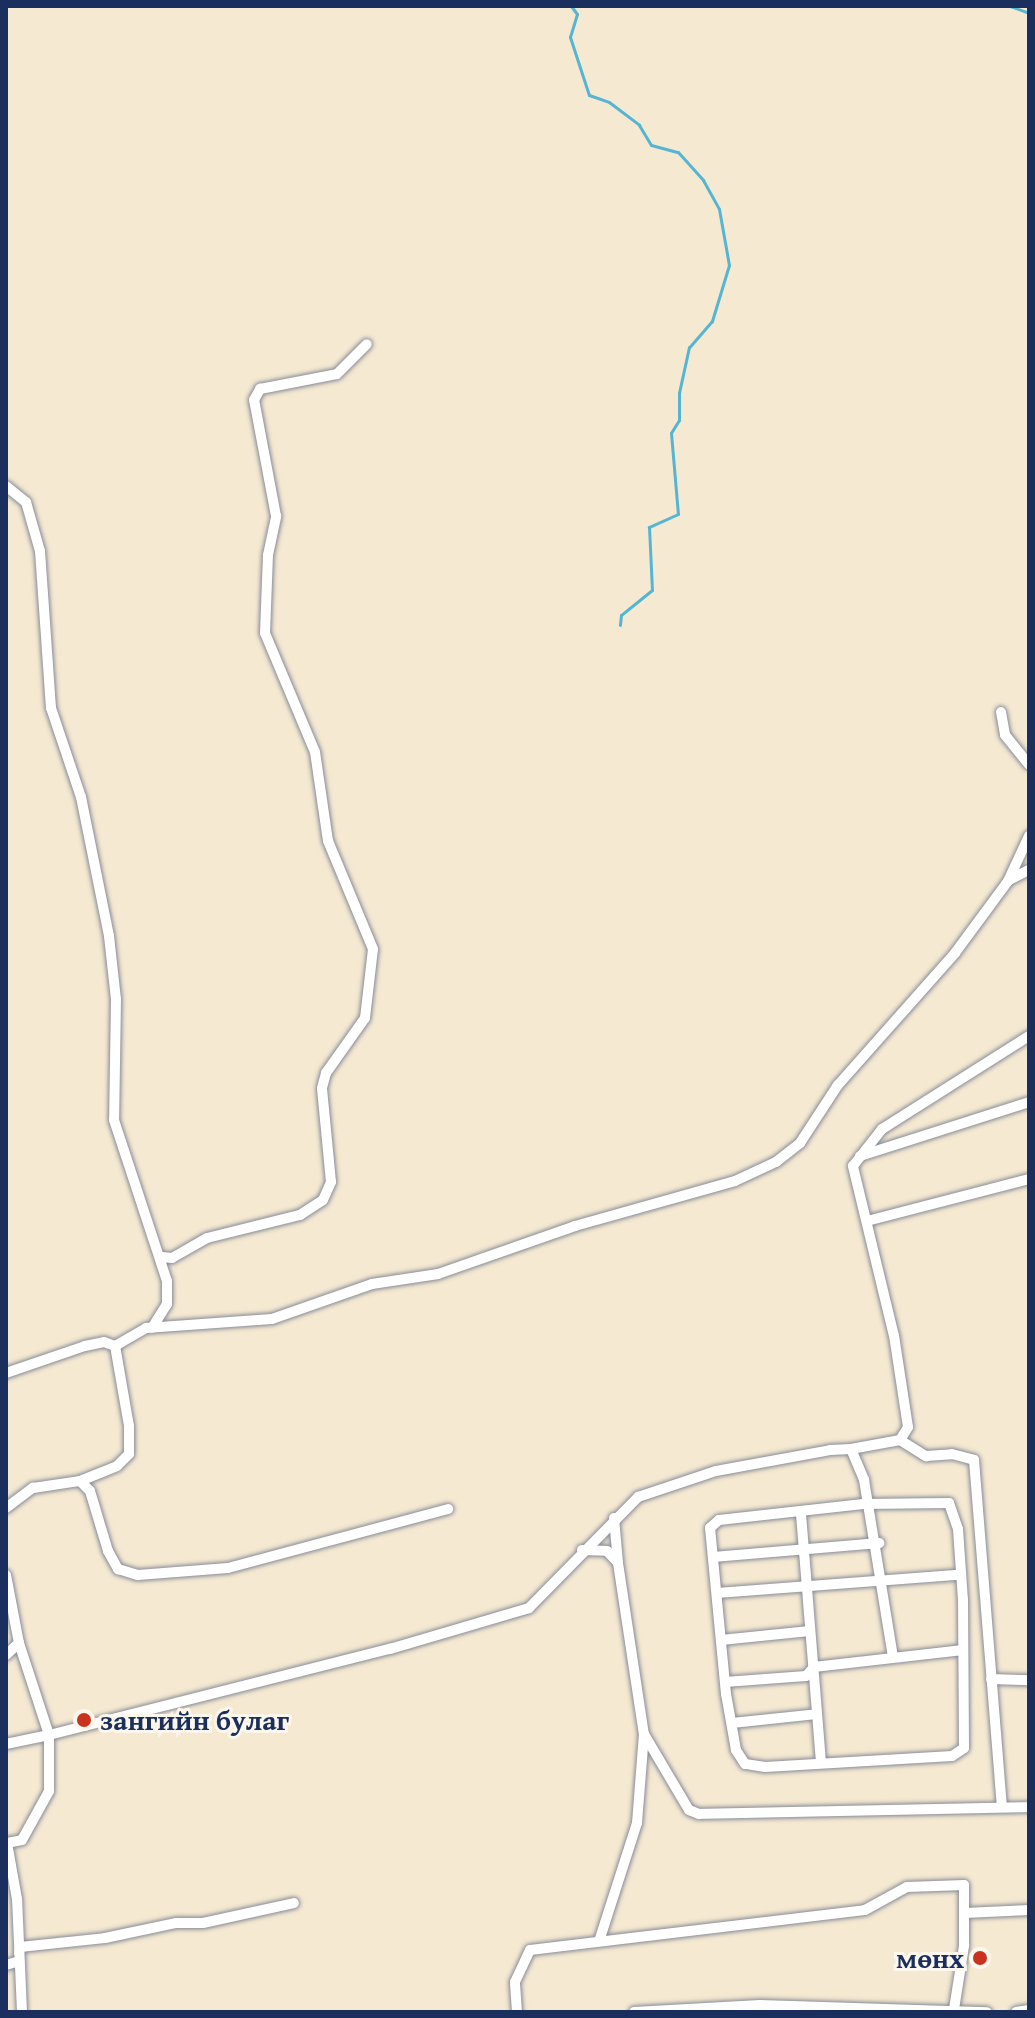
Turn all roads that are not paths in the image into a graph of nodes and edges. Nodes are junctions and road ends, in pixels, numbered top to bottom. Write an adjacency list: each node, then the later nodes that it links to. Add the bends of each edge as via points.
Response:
1 (367, 344): 13 (street, via 337,374 260,389 254,400 276,516 268,555 265,633 315,752 328,841 373,949 365,1018 326,1073 322,1088 331,1182 323,1200 300,1215 207,1238 172,1258)
2 (6, 486): 13 (street, via 26,502 40,551 51,708 81,797 111,956 116,999 114,1120)
3 (1001, 712): 4 (street, via 1005,735)
4 (1029, 765)
5 (1029, 836): 7 (street)
6 (1029, 870): 7 (street)
7 (1008, 881): 14 (street, via 955,953 838,1085 800,1143 776,1162 438,1274 372,1284 272,1319)
8 (1029, 1036): 10 (street, via 882,1129)
9 (1029, 1102): 10 (street)
10 (860, 1156): 12 (street, via 852,1169)
11 (1029, 1179): 12 (street)
12 (867, 1221): 17 (street, via 907,1405 908,1427)
13 (162, 1257): 14 (street, via 167,1304)
14 (152, 1328): 15 (street)
15 (115, 1346): 16 (street, via 85,1346); 19 (street, via 130,1450 117,1466)
16 (6, 1373)
17 (900, 1440): 18 (street); 42 (street, via 926,1456 952,1454 974,1460)
18 (851, 1449): 20 (street); 24 (street, via 669,1484 638,1497)
19 (80, 1481): 21 (street, via 33,1488); 22 (street, via 90,1491 97,1531 118,1569 138,1575 228,1568)
20 (871, 1504): 23 (street); 25 (street); 31 (street, via 949,1503 958,1529)
21 (6, 1508)
22 (448, 1509)
23 (801, 1514): 27 (street); 28 (street, via 719,1520 710,1528)
24 (614, 1518): 26 (street); 29 (street)
25 (879, 1543): 27 (street); 32 (street)
26 (582, 1550): 29 (street, via 607,1551); 48 (street, via 529,1608 390,1649)
27 (802, 1550): 28 (street); 33 (street)
28 (713, 1557): 34 (street)
29 (618, 1563): 47 (street)
30 (6, 1575): 37 (street)
31 (958, 1575): 32 (street); 38 (street)
32 (884, 1579): 33 (street); 40 (street)
33 (807, 1588): 34 (street); 35 (street)
34 (717, 1593): 36 (street)
35 (810, 1631): 36 (street); 41 (street)
36 (721, 1640): 44 (street)
37 (19, 1643): 39 (street); 48 (street)
38 (963, 1650): 40 (street); 50 (street, via 964,1748 957,1755)
39 (6, 1655)
40 (893, 1657): 41 (street)
41 (813, 1671): 44 (street, via 806,1676); 45 (street)
42 (991, 1679): 43 (street); 51 (street)
43 (1029, 1680)
44 (725, 1682): 46 (street)
45 (817, 1714): 46 (street); 50 (street)
46 (732, 1723): 50 (street, via 738,1758 745,1764)
47 (644, 1734): 51 (street, via 670,1770 689,1810 699,1814); 58 (street, via 637,1823)
48 (49, 1735): 49 (street); 53 (street, via 49,1791 22,1840)
49 (6, 1744)
50 (821, 1762)
51 (1002, 1806): 52 (street)
52 (1029, 1807)
53 (6, 1844): 54 (street)
54 (12, 1900): 59 (street)
55 (294, 1903): 59 (street, via 203,1923 20,1947)
56 (1029, 1910): 57 (street)
57 (965, 1913): 58 (street, via 964,1885 928,1885 885,1896 865,1910); 61 (street)
58 (600, 1938): 65 (street, via 530,1950 515,1982)
59 (19, 1958): 60 (street); 64 (street)
60 (6, 1965)
61 (954, 2009): 62 (street); 67 (street)
62 (935, 2010): 66 (street, via 760,2005)
63 (1029, 2010): 68 (street)
64 (22, 2012)
65 (517, 2012)
66 (634, 2012)
67 (987, 2012)
68 (1016, 2012)

